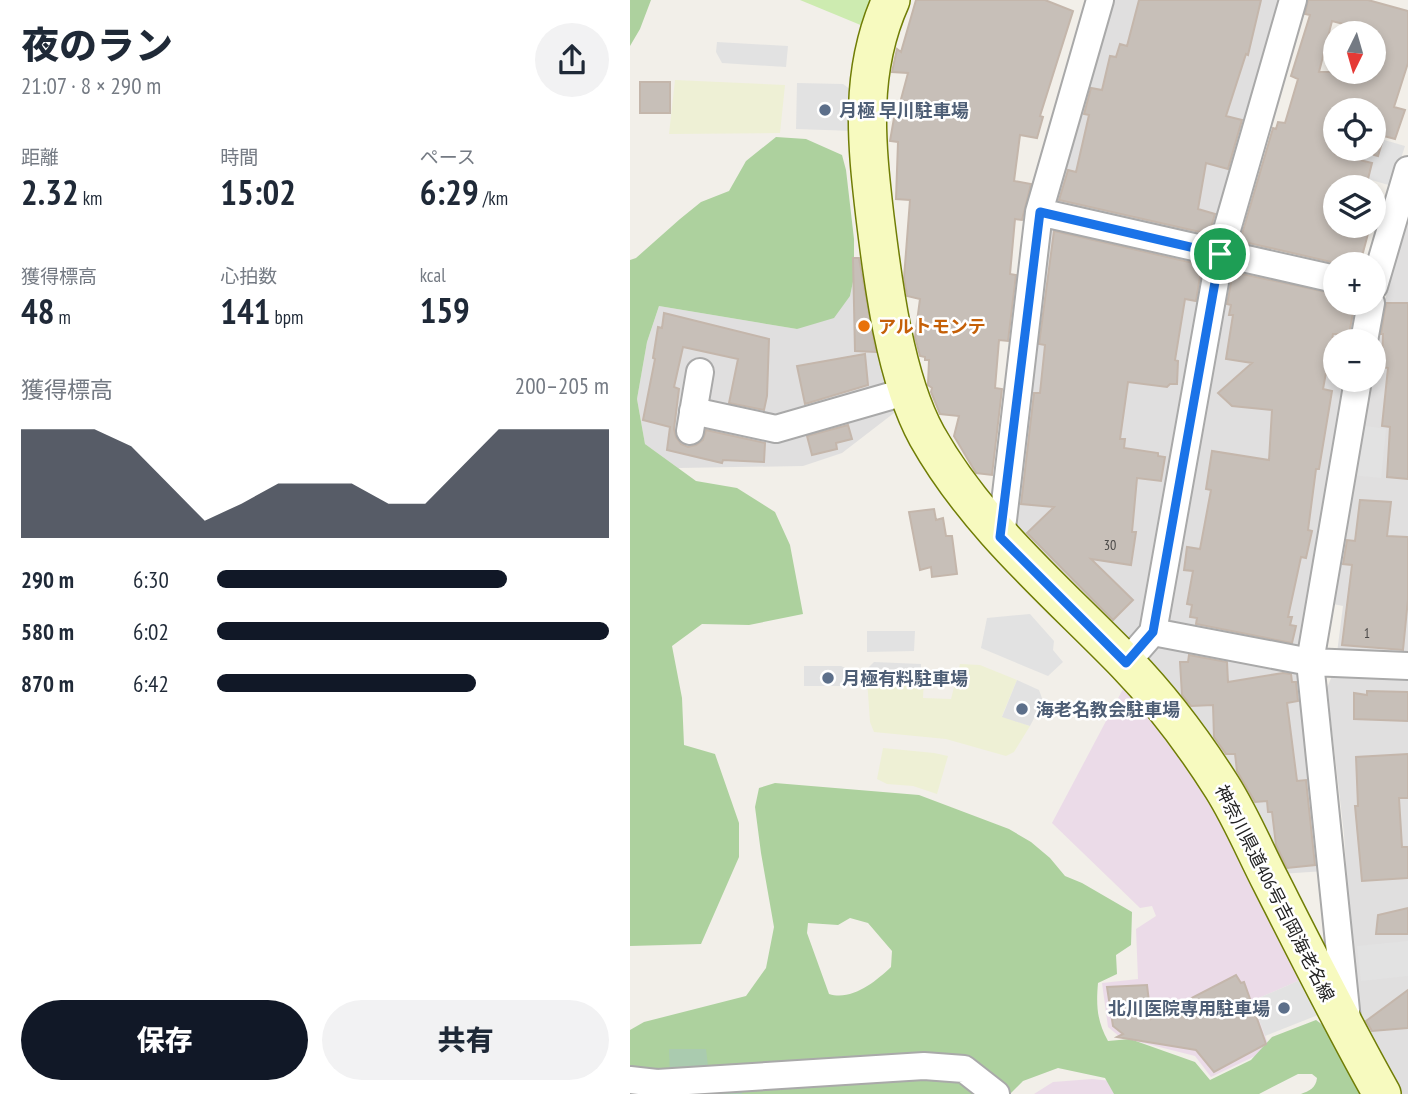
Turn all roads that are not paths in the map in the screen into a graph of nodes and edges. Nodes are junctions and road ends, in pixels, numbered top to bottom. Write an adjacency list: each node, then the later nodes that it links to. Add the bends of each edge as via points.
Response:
1 (891, 0): 10 (main road, 神奈川県道406号吉岡海老名線, via 872,56 866,97 882,272)
2 (1100, 0): 5 (street)
3 (1293, 0): 7 (street)
4 (1408, 170): 6 (street)
5 (1040, 212): 7 (street); 12 (street)
6 (1384, 252)
7 (1220, 254): 8 (street); 13 (street)
8 (1323, 276)
9 (700, 372): 10 (street, via 692,421 776,429)
10 (908, 391): 12 (main road, 神奈川県道406号吉岡海老名線, via 927,435)
11 (1356, 392): 14 (street)
12 (1000, 537): 15 (main road, 神奈川県道406号吉岡海老名線)
13 (1153, 632): 14 (street); 15 (street)
14 (1310, 662): 16 (street); 17 (street)
15 (1126, 663): 17 (main road, 神奈川県道406号吉岡海老名線, via 1163,703 1223,789)
16 (1408, 666)
17 (1349, 1036): 20 (main road, 神奈川県道406号吉岡海老名線)
18 (630, 1080): 19 (street, via 657,1083 924,1066 964,1069)
19 (996, 1094)
20 (1382, 1094)

